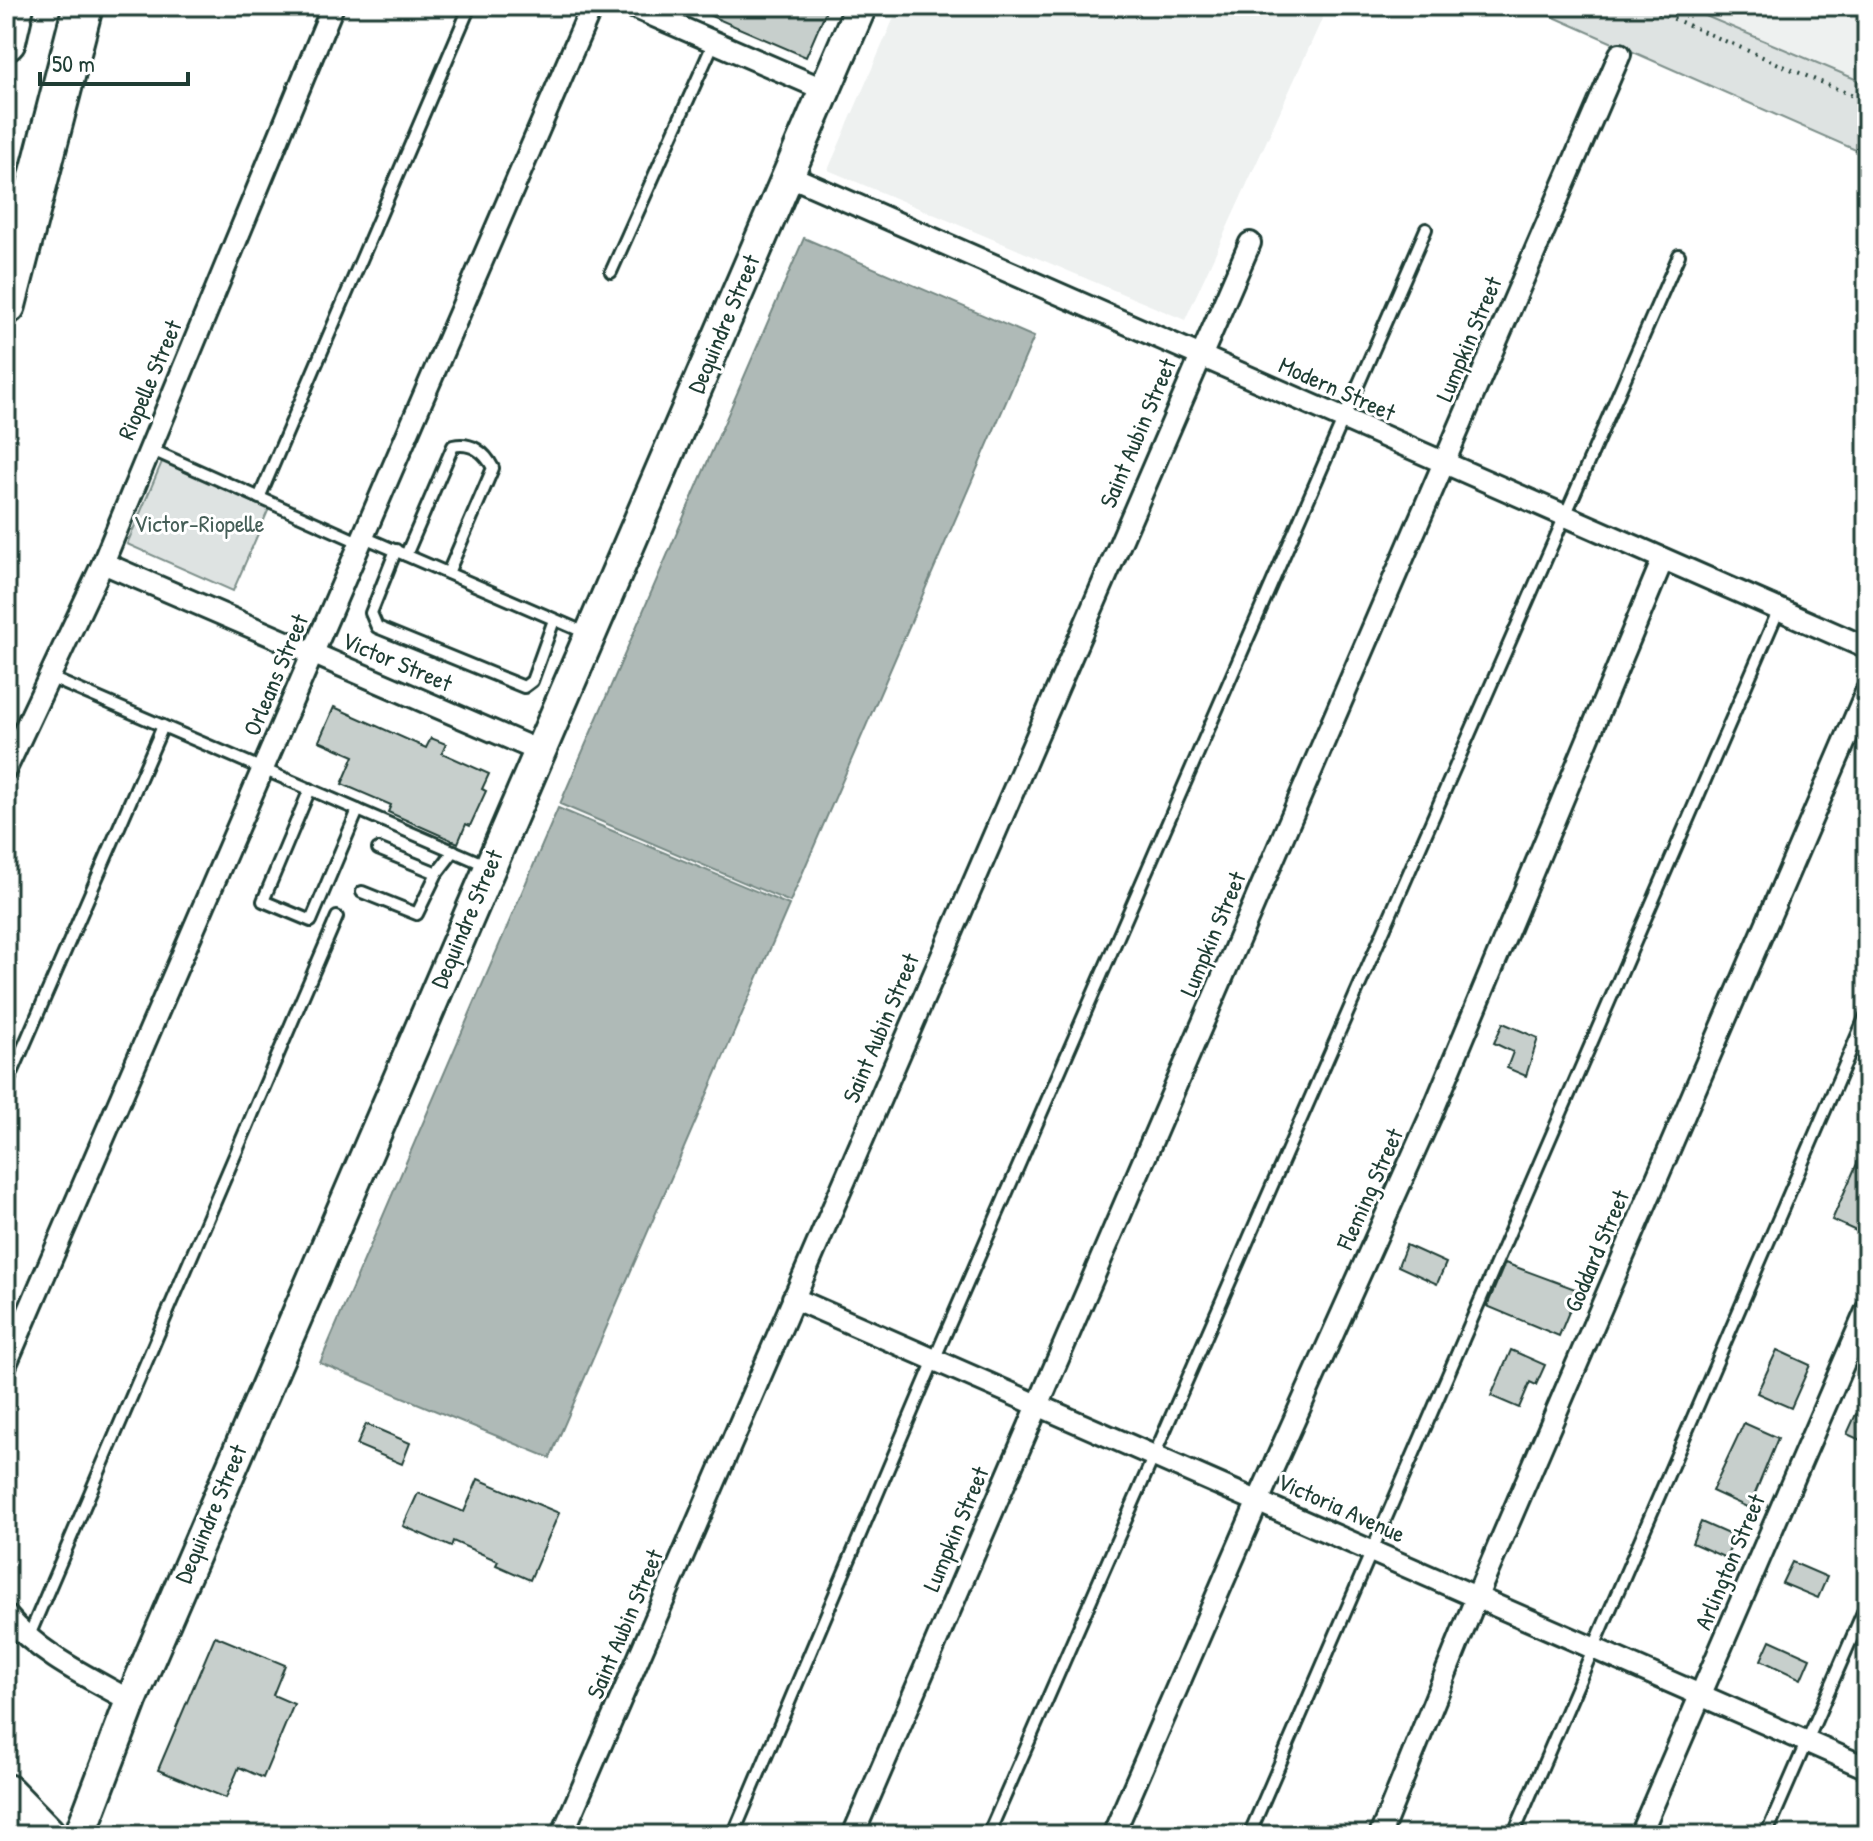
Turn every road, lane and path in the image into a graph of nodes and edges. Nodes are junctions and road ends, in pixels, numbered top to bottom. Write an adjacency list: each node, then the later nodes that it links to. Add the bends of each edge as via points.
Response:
1 (14, 6): 9 (highway)
2 (83, 6): 19 (highway)
3 (333, 6): 22 (street, Riopelle Street)
4 (470, 6): 24 (lane)
5 (592, 6): 26 (street, Orleans Street)
6 (631, 6): 10 (street)
7 (861, 6): 12 (street, Dequindre Street)
8 (1644, 6): 13 (path)
9 (6, 41)
10 (714, 42): 12 (street); 18 (lane)
11 (1620, 54): 23 (street, Lumpkin Street)
12 (825, 90): 14 (street, Dequindre Street)
13 (1867, 102)
14 (788, 175): 20 (street, Modern Street); 33 (street, Dequindre Street)
15 (1426, 229): 21 (lane)
16 (1250, 243): 20 (street, Saint Aubin Street)
17 (1679, 255): 25 (lane)
18 (611, 272)
19 (6, 305)
20 (1199, 357): 21 (street, Modern Street); 52 (street, Saint Aubin Street)
21 (1343, 420): 23 (street, Modern Street); 54 (lane)
22 (150, 449): 24 (lane); 29 (street, Riopelle Street)
23 (1444, 464): 25 (street, Modern Street); 56 (street, Lumpkin Street)
24 (259, 498): 26 (lane)
25 (1565, 516): 28 (street, Modern Street); 57 (lane)
26 (362, 540): 27 (lane); 35 (street, Orleans Street)
27 (401, 553): 30 (lane); 30 (lane, via 453,446 474,448 485,453 493,468); 32 (lane, via 371,613 377,627 524,687 532,681)
28 (1663, 559): 31 (street, Modern Street); 58 (street, Fleming Street, via 1431,1115)
29 (103, 563): 35 (street, Victor Street); 36 (street, Riopelle Street)
30 (448, 573): 32 (lane)
31 (1779, 609): 34 (street, Modern Street); 59 (lane)
32 (554, 620): 33 (lane)
33 (589, 635): 39 (street, Dequindre Street)
34 (1867, 648)
35 (313, 654): 39 (street, Victor Street); 41 (street, Orleans Street)
36 (49, 677): 38 (lane); 40 (street, Riopelle Street)
37 (1867, 690): 60 (street, Goddard Street)
38 (163, 726): 41 (lane); 51 (lane)
39 (539, 751): 46 (street, Dequindre Street)
40 (6, 769)
41 (263, 769): 42 (lane); 55 (street, Orleans Street)
42 (310, 789): 43 (lane); 43 (lane, via 263,901 311,921)
43 (358, 810): 45 (lane)
44 (378, 849): 47 (lane)
45 (454, 851): 46 (lane); 47 (lane)
46 (489, 866): 66 (street, Dequindre Street)
47 (437, 873): 48 (lane, via 417,914)
48 (362, 892)
49 (337, 917): 63 (lane)
50 (1867, 1013): 64 (lane)
51 (6, 1087)
52 (793, 1298): 54 (street, Victoria Avenue); 70 (street, Saint Aubin Street)
53 (1867, 1309): 65 (street, Arlington Street)
54 (934, 1360): 56 (street, Victoria Avenue); 71 (lane)
55 (6, 1364)
56 (1038, 1405): 57 (street, Victoria Avenue); 72 (street, Lumpkin Street)
57 (1154, 1455): 58 (street, Victoria Avenue); 73 (lane)
58 (1258, 1501): 59 (street, Victoria Avenue); 74 (street, Fleming Street)
59 (1370, 1550): 60 (street, Victoria Avenue); 75 (lane)
60 (1477, 1596): 64 (street, Victoria Avenue); 76 (street, Goddard Street)
61 (1867, 1603): 67 (lane)
62 (6, 1615): 63 (street)
63 (28, 1638): 66 (street)
64 (1594, 1648): 65 (street, Victoria Avenue); 77 (lane)
65 (1700, 1695): 67 (street, Victoria Avenue); 78 (street, Arlington Street)
66 (131, 1701): 69 (street, Dequindre Street)
67 (1807, 1742): 68 (street, Victoria Avenue); 79 (lane)
68 (1867, 1768)
69 (80, 1835)
70 (562, 1835)
71 (733, 1835)
72 (853, 1835)
73 (988, 1835)
74 (1113, 1835)
75 (1249, 1835)
76 (1380, 1835)
77 (1513, 1835)
78 (1640, 1835)
79 (1766, 1835)

